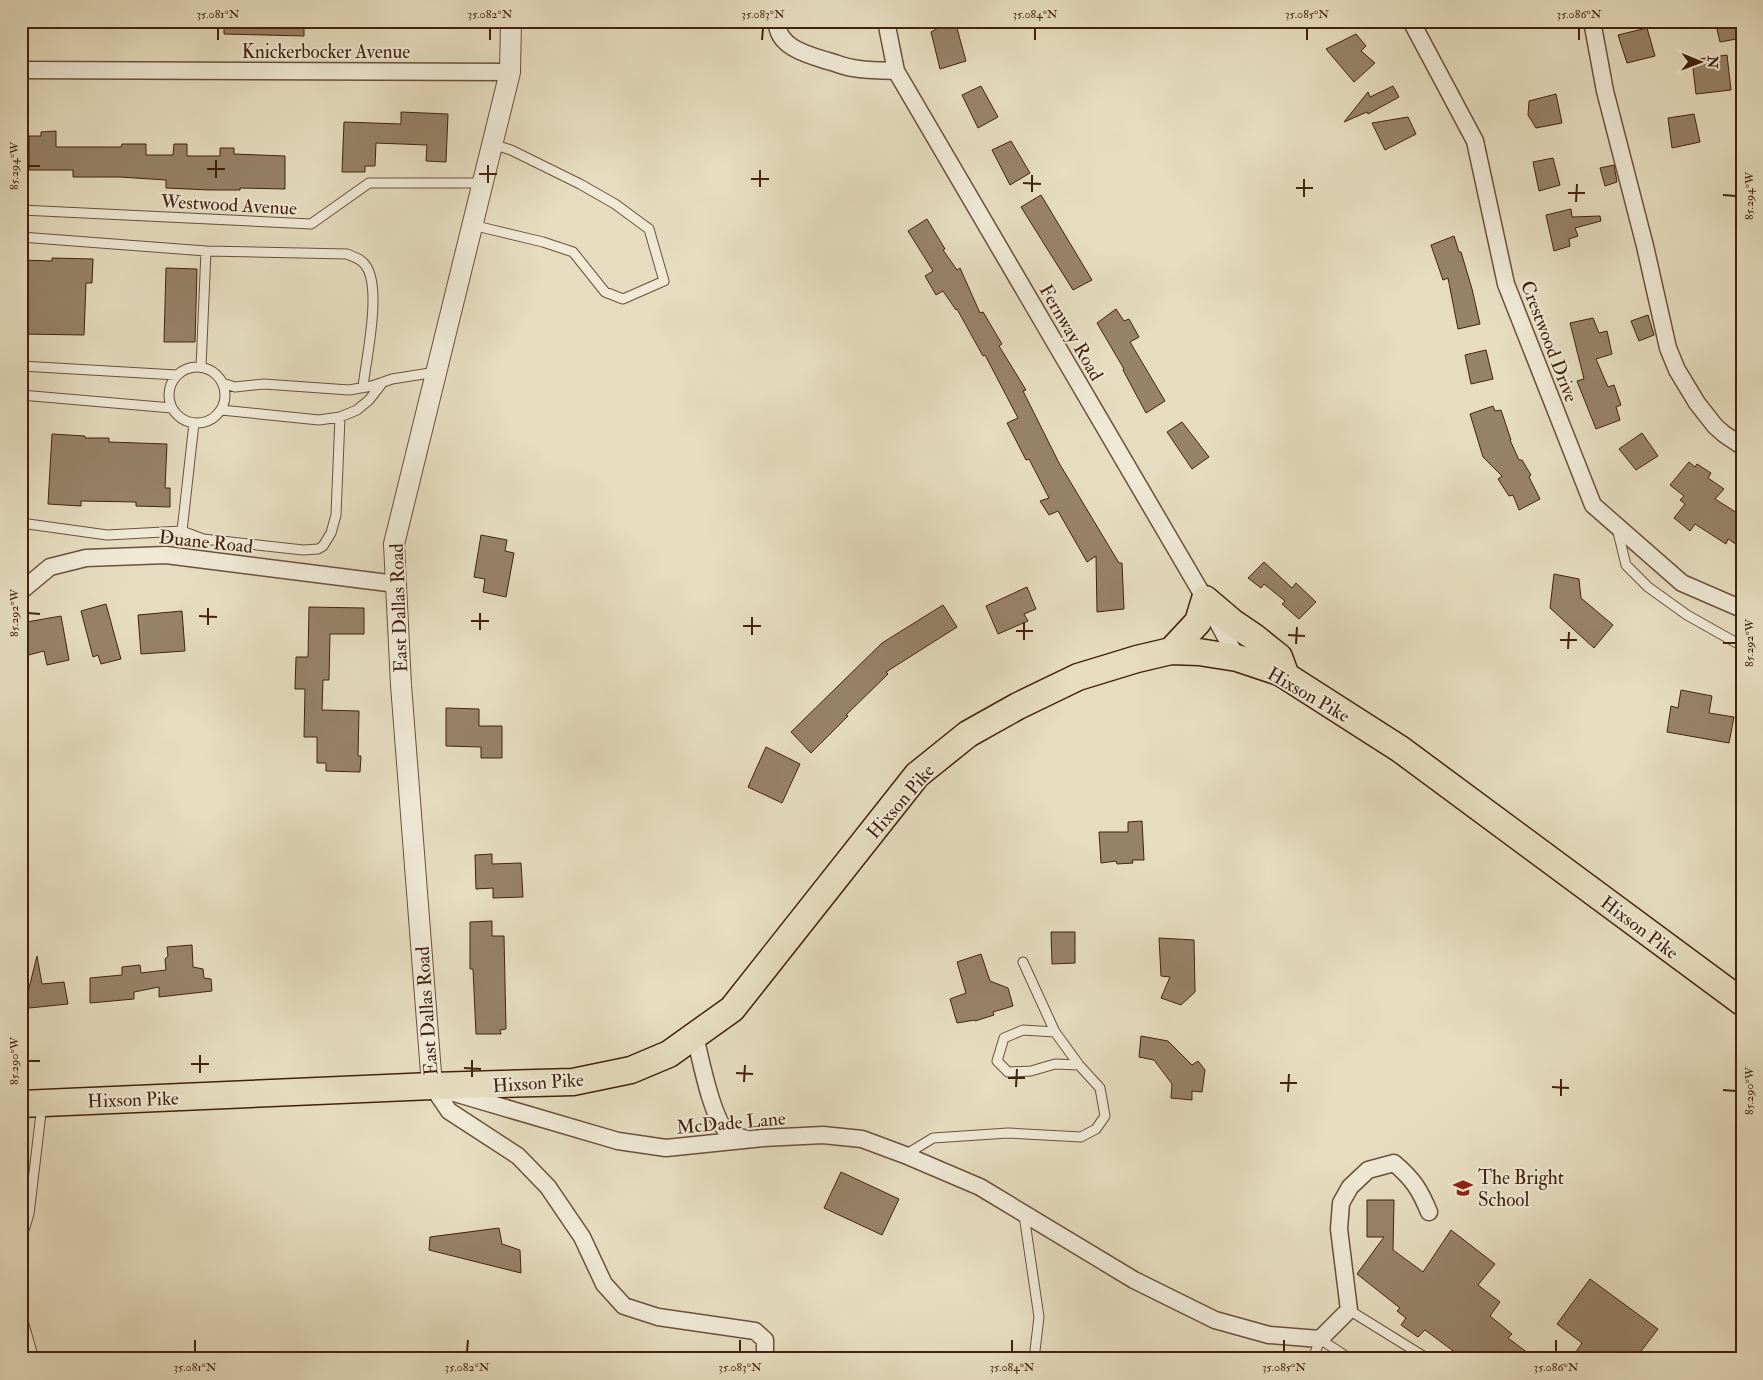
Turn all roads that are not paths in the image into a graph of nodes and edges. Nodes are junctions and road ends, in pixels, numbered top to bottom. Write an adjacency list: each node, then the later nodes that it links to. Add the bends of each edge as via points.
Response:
1 (511, 21): 8 (street, East Dallas Road)
2 (777, 21): 7 (street, via 783,39 804,54 853,68)
3 (886, 21): 7 (street, Fernway Road)
4 (1411, 21): 29 (street, Crestwood Drive, via 1475,141 1506,284 1593,505)
5 (1592, 21): 27 (street, via 1609,108 1668,348 1697,403 1715,426)
6 (21, 70): 8 (street, Knickerbocker Avenue)
7 (896, 71): 33 (street, Fernway Road)
8 (510, 72): 9 (street, East Dallas Road)
9 (492, 144): 10 (street, East Dallas Road); 12 (lane, via 580,184 649,229 664,281 623,299 605,292 573,252)
10 (482, 183): 11 (lane, Westwood Avenue, via 369,183 312,224); 12 (street, East Dallas Road)
11 (21, 210)
12 (472, 225): 17 (street, East Dallas Road)
13 (21, 237): 14 (lane)
14 (206, 251): 16 (lane); 21 (lane, via 347,254 360,260 372,278 374,297)
15 (21, 366): 18 (lane)
16 (201, 367): 18 (lane, via 192,367); 20 (lane, via 214,372)
17 (436, 372): 19 (lane); 31 (street, East Dallas Road, via 394,544)
18 (176, 375): 23 (lane, via 168,396)
19 (383, 382): 21 (lane); 25 (lane, via 357,410)
20 (222, 383): 21 (lane, via 235,387 264,384 349,390); 24 (lane, via 225,392)
21 (363, 387)
22 (21, 395): 23 (lane)
23 (172, 408): 26 (lane, via 177,416)
24 (221, 410): 25 (lane, via 320,420); 26 (lane, via 209,420)
25 (340, 417): 30 (lane, via 336,515 323,546 294,549 203,540)
26 (194, 423): 30 (lane)
27 (1742, 446)
28 (21, 523): 30 (lane, via 107,535)
29 (1617, 526): 34 (street, Crestwood Drive, via 1682,583); 35 (lane, via 1626,565 1648,587 1687,615)
30 (182, 531)
31 (396, 584): 32 (street, Duane Road, via 166,555 86,558 50,567); 44 (street, East Dallas Road)
32 (21, 592)
33 (1205, 599): 36 (main road, via 1198,622); 37 (street, Fernway Road); 38 (main road, via 1280,657)
34 (1742, 609)
35 (1742, 646)
36 (1171, 651): 37 (main road, Hixson Pike); 42 (main road, Hixson Pike, via 1078,677 1018,706 968,734 917,775 732,1009)
37 (1237, 658): 38 (main road, Hixson Pike)
38 (1286, 676): 40 (main road, Hixson Pike, via 1400,748)
39 (1023, 962): 41 (lane)
40 (1742, 1002)
41 (1055, 1032): 43 (lane); 43 (lane, via 1023,1030 1004,1038 997,1060 1008,1072 1031,1071 1055,1064)
42 (695, 1036): 44 (main road, Hixson Pike, via 669,1054 631,1070 572,1082); 46 (street, via 719,1121 728,1132)
43 (1079, 1065): 47 (lane, via 1100,1088 1105,1116 1096,1129 1081,1136 1008,1133 933,1138)
44 (432, 1086): 45 (main road, Hixson Pike); 46 (street, McDade Lane, via 618,1141 666,1148); 57 (street, via 449,1111 518,1156 548,1187 582,1237 604,1284 624,1306 658,1317 755,1331 765,1340)
45 (32, 1104): 49 (lane)
46 (750, 1140): 47 (street, McDade Lane, via 822,1135 862,1139)
47 (905, 1155): 50 (street, McDade Lane, via 980,1187)
48 (1429, 1212): 53 (street, via 1421,1192 1394,1163 1368,1170 1350,1187 1341,1203 1339,1228)
49 (28, 1214): 51 (lane); 52 (lane)
50 (1024, 1214): 55 (street, McDade Lane, via 1134,1280 1215,1320 1269,1335); 58 (lane, via 1039,1317)
51 (21, 1227)
52 (21, 1240)
53 (1350, 1310): 55 (street); 61 (lane)
54 (21, 1314): 56 (lane)
55 (1320, 1338): 59 (lane); 60 (lane)
56 (34, 1359)
57 (765, 1359)
58 (1034, 1359)
59 (1313, 1359)
60 (1350, 1359)
61 (1428, 1359)

